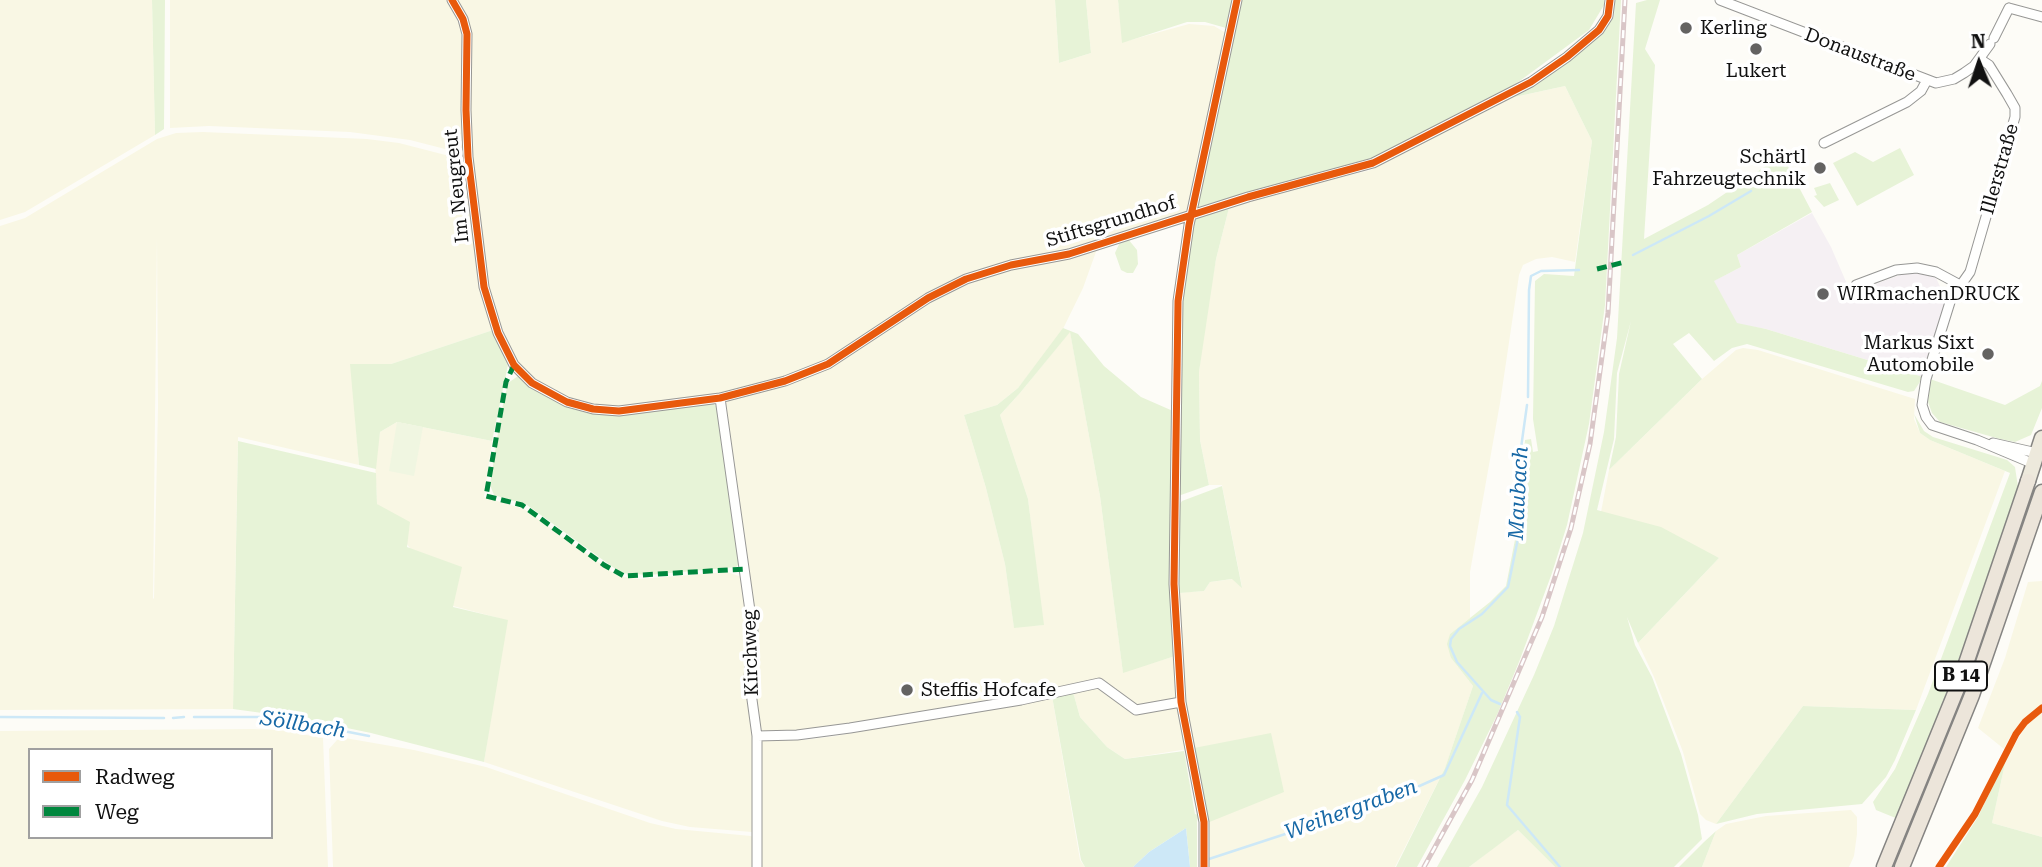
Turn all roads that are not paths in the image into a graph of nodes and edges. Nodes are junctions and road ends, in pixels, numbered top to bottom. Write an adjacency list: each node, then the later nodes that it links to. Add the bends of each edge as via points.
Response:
1 (452, 0): 13 (street, Im Neugreut, via 467,34 468,157 484,287)
2 (1237, 0): 10 (street)
3 (1610, 0): 10 (street, via 1608,16 1599,30 1531,82 1482,109 1373,163)
4 (1720, 0): 8 (street, Donaustraße)
5 (2008, 4): 6 (street, Donaustraße); 7 (street, Donaustraße)
6 (2042, 17)
7 (1980, 59): 8 (street, Donaustraße, via 1954,79); 12 (street, Illerstraße, via 1994,72 2015,114 2000,175)
8 (1927, 80): 9 (street, via 1921,92 1907,102)
9 (1824, 143)
10 (1191, 215): 14 (street, Stiftsgrundhof, via 1069,254 966,279 816,369); 19 (street, Stiftsgrundhof, via 1178,301 1174,584)
11 (1856, 285): 12 (street, via 1917,268)
12 (1962, 286): 16 (street, Illerstraße, via 1951,299 1926,379 1922,405 1926,417 1932,425)
13 (514, 365): 14 (street, Stiftsgrundhof, via 549,393 593,409 645,409)
14 (720, 398): 20 (street, Kirchweg, via 753,632 749,678)
15 (2042, 438): 16 (main road, B 14)
16 (2039, 460): 17 (main road, B 14)
17 (2028, 481): 23 (highway, B 14, via 1960,681)
18 (2042, 492): 24 (highway, B 14, via 1972,695)
19 (1181, 702): 20 (street, via 1136,710 1099,683 824,732); 22 (street, Stiftsgrundhof, via 1204,822)
20 (757, 736): 21 (street, Kirchweg)
21 (757, 867)
22 (1204, 867)
23 (1884, 867)
24 (1902, 867)

